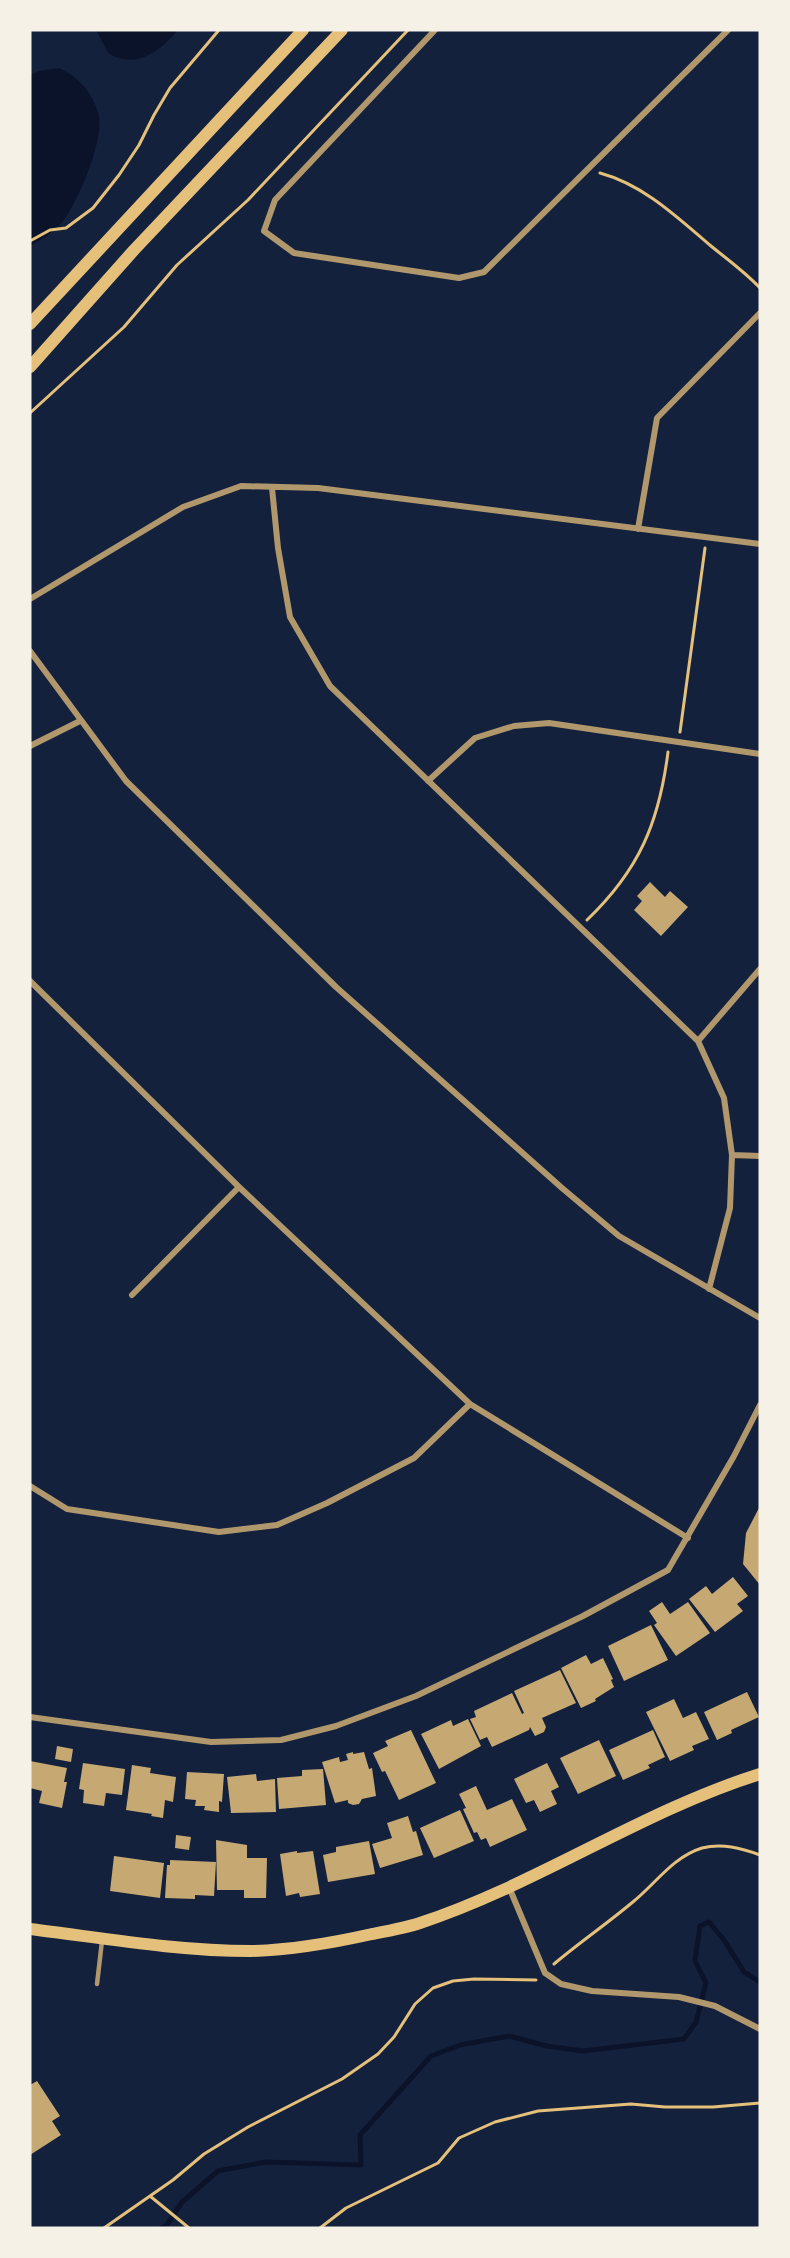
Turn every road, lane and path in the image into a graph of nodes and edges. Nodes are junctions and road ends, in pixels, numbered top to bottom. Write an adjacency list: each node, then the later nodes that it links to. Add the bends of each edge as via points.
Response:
1 (219, 30): 8 (path, via 171,88 139,145 93,208 66,228 50,230)
2 (303, 30): 11 (main road)
3 (342, 30): 12 (main road, via 134,250)
4 (408, 30): 13 (path, via 248,200 177,265 124,327)
5 (435, 30): 7 (street, via 275,200 264,231 294,253 459,278 484,272)
6 (729, 30): 7 (street)
7 (587, 170): 9 (path, via 616,177 666,208)
8 (30, 241)
9 (760, 288)
10 (760, 313): 15 (street, via 657,418)
11 (30, 324)
12 (30, 367)
13 (30, 413)
14 (273, 488): 15 (street, via 318,488); 18 (street, via 241,486 183,507); 25 (street, via 290,617 330,686)
15 (638, 529): 16 (street)
16 (706, 538): 17 (street); 22 (path)
17 (760, 544)
18 (30, 599)
19 (30, 651): 20 (street)
20 (80, 721): 23 (street); 33 (street, via 126,781 336,987 619,1236)
21 (670, 741): 22 (street); 25 (street, via 549,723 514,726 475,738); 26 (path, via 662,793 644,846 608,899)
22 (678, 742): 24 (street)
23 (30, 746)
24 (760, 754)
25 (428, 781): 26 (street)
26 (580, 927): 29 (street)
27 (760, 969): 29 (street)
28 (30, 981): 32 (street)
29 (698, 1041): 30 (street, via 724,1098)
30 (732, 1155): 31 (street); 33 (street, via 730,1208)
31 (760, 1156)
32 (239, 1187): 34 (street); 36 (street)
33 (709, 1289): 35 (street)
34 (132, 1295)
35 (760, 1318)
36 (470, 1404): 38 (street, via 414,1458 277,1525 219,1532 67,1509); 39 (street)
37 (760, 1405): 39 (street)
38 (30, 1486)
39 (688, 1539): 40 (street, via 668,1570 583,1616 416,1696 336,1726 281,1740 211,1742)
40 (30, 1717)
41 (760, 1774): 43 (main road, via 703,1794)
42 (760, 1856): 46 (path, via 724,1846 702,1848 680,1858 641,1895)
43 (508, 1886): 45 (main road, via 418,1924 307,1947 206,1949); 46 (street)
44 (30, 1929): 45 (main road)
45 (102, 1938): 47 (lane)
46 (545, 1972): 48 (street, via 561,1984 592,1991 679,1997 715,2006); 50 (path, via 538,1980 474,1979 433,1988 415,2004 378,2054 342,2079 204,2154)
47 (97, 1984)
48 (760, 2028)
49 (760, 2103): 53 (path, via 713,2107 631,2104 538,2112 495,2122 459,2138 438,2163 346,2208)
50 (150, 2196): 51 (path); 52 (path)
51 (104, 2228)
52 (189, 2228)
53 (320, 2228)

